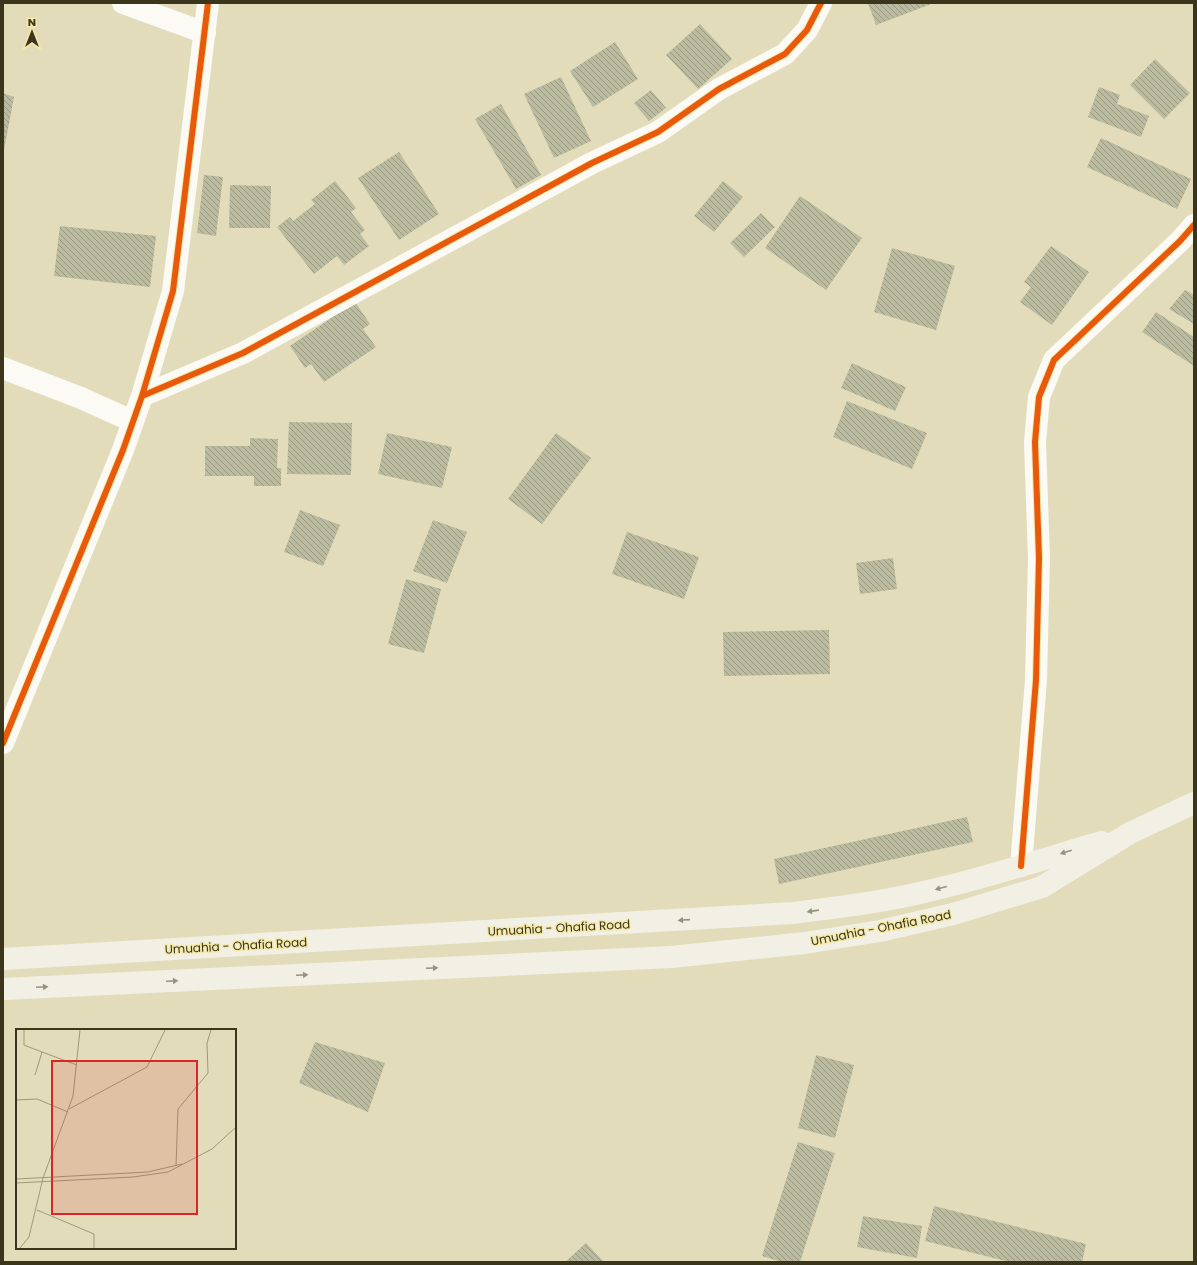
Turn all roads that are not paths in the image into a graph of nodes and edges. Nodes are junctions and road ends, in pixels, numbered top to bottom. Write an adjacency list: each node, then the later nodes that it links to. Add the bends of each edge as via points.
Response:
1 (123, 3): 4 (street)
2 (208, 3): 4 (street)
3 (821, 3): 7 (street, via 807,30 785,54 719,89 658,132 592,163 243,353)
4 (205, 33): 7 (street, via 173,291)
5 (1194, 225): 12 (street, via 1054,360 1039,397 1035,442 1039,558 1036,680)
6 (3, 368): 8 (street, via 81,398)
7 (142, 396): 8 (street)
8 (132, 422): 9 (street, via 123,450)
9 (3, 743)
10 (1194, 803): 11 (main road)
11 (1130, 832): 12 (main road, Umuahia - Ohafia Road, one-way to 12); 14 (main road, Umuahia - Ohafia Road, one-way to 11, via 671,957 805,943 880,931 952,914 1042,887)
12 (1021, 866): 13 (main road, Umuahia - Ohafia Road, one-way to 13, via 928,891 793,914)
13 (3, 959)
14 (3, 989)

